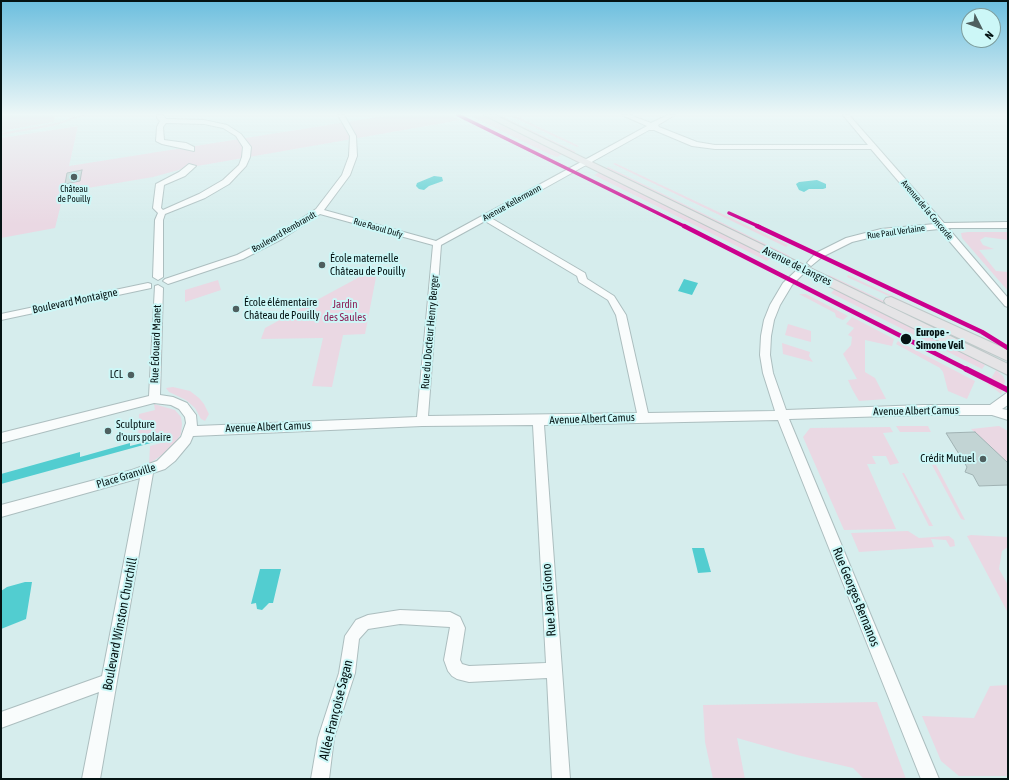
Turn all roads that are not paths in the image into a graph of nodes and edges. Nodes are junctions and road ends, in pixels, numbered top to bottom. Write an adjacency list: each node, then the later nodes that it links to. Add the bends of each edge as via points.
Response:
1 (247, 151): 10 (street, via 242,166 226,182 202,196)
2 (353, 151): 9 (street, Boulevard Rembrandt, via 340,185)
3 (572, 151): 7 (main road, Avenue de Langres)
4 (575, 151): 7 (main road, Avenue de Langres)
5 (606, 151): 7 (street, Avenue Kellermann)
6 (878, 151): 13 (street, Avenue de la Concorde)
7 (591, 160): 11 (street, Avenue Kellermann); 15 (main road, Avenue de Langres)
8 (192, 166): 10 (street, via 182,174 160,184 157,208)
9 (319, 211): 14 (street, Rue Raoul Dufy); 17 (street, Boulevard Rembrandt, via 279,237 240,257)
10 (162, 213): 16 (street, via 159,220)
11 (485, 218): 14 (street, Avenue Kellermann); 28 (street, via 582,275 582,280 611,298 621,315)
12 (1008, 225): 13 (street, Rue Paul Verlaine)
13 (940, 226): 15 (street, Rue Paul Verlaine, via 882,232 849,240 824,252); 19 (street, Avenue de la Concorde)
14 (437, 244): 30 (street, Rue du Docteur Henry Berger)
15 (807, 266): 21 (main road, Avenue de Langres); 22 (main road, Avenue de Langres); 26 (street, Rue Paul Verlaine, via 788,283 775,305 766,336 765,355 768,373)
16 (158, 277): 17 (street, via 166,278); 18 (street, via 152,280)
17 (168, 281): 18 (street, Boulevard Rembrandt, via 164,285)
18 (153, 287): 20 (street, Boulevard Montaigne); 24 (street, Rue Édouard Manet, via 156,379)
19 (1008, 304)
20 (1, 317)
21 (1008, 356)
22 (1008, 370)
23 (1008, 396): 25 (street)
24 (154, 399): 31 (street, via 173,401 183,406 190,415); 32 (street)
25 (992, 410): 26 (street, Avenue Albert Camus); 27 (street, Avenue Albert Camus)
26 (782, 415): 28 (street, Avenue Albert Camus); 41 (street, Rue Georges Bernanos)
27 (1008, 415)
28 (643, 417): 29 (street, Avenue Albert Camus)
29 (538, 420): 30 (street, Avenue Albert Camus); 35 (street, Rue Jean Giono)
30 (422, 421): 31 (street, Avenue Albert Camus)
31 (191, 431): 33 (street, Place Granville, via 171,457)
32 (1, 438)
33 (148, 469): 34 (street, Place Granville); 36 (street, Boulevard Winston Churchill)
34 (1, 511)
35 (554, 670): 39 (street, Allée Françoise Sagan, via 469,674 457,671 452,660 458,628 450,619 400,617 361,625 352,636 347,673 326,738); 40 (street, Rue Jean Giono)
36 (109, 681): 37 (street); 38 (street, Boulevard Winston Churchill)
37 (1, 720)
38 (91, 779)
39 (320, 779)
40 (561, 779)
41 (930, 779)

